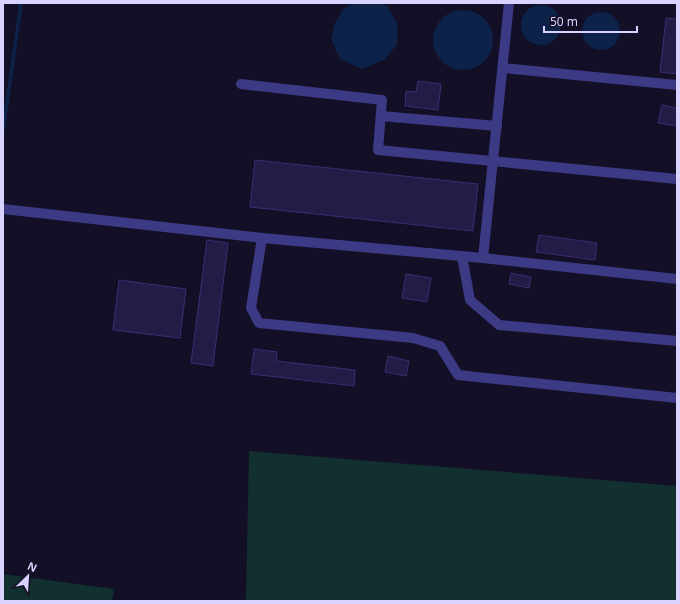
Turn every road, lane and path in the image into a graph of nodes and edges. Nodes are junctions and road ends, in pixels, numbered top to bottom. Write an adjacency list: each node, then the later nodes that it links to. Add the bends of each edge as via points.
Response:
1 (509, 3): 2 (lane)
2 (503, 68): 4 (lane); 6 (lane)
3 (241, 84): 5 (lane, via 382,100)
4 (677, 85)
5 (381, 116): 6 (lane); 7 (lane, via 378,150)
6 (497, 126): 7 (lane)
7 (494, 160): 8 (lane); 12 (lane)
8 (677, 179)
9 (3, 209): 10 (lane)
10 (262, 238): 11 (lane); 15 (lane, via 251,308 259,323 413,338 440,346 458,375)
11 (462, 256): 12 (lane); 14 (lane, via 470,300 499,324)
12 (483, 258): 13 (lane)
13 (677, 279)
14 (677, 341)
15 (677, 398)

